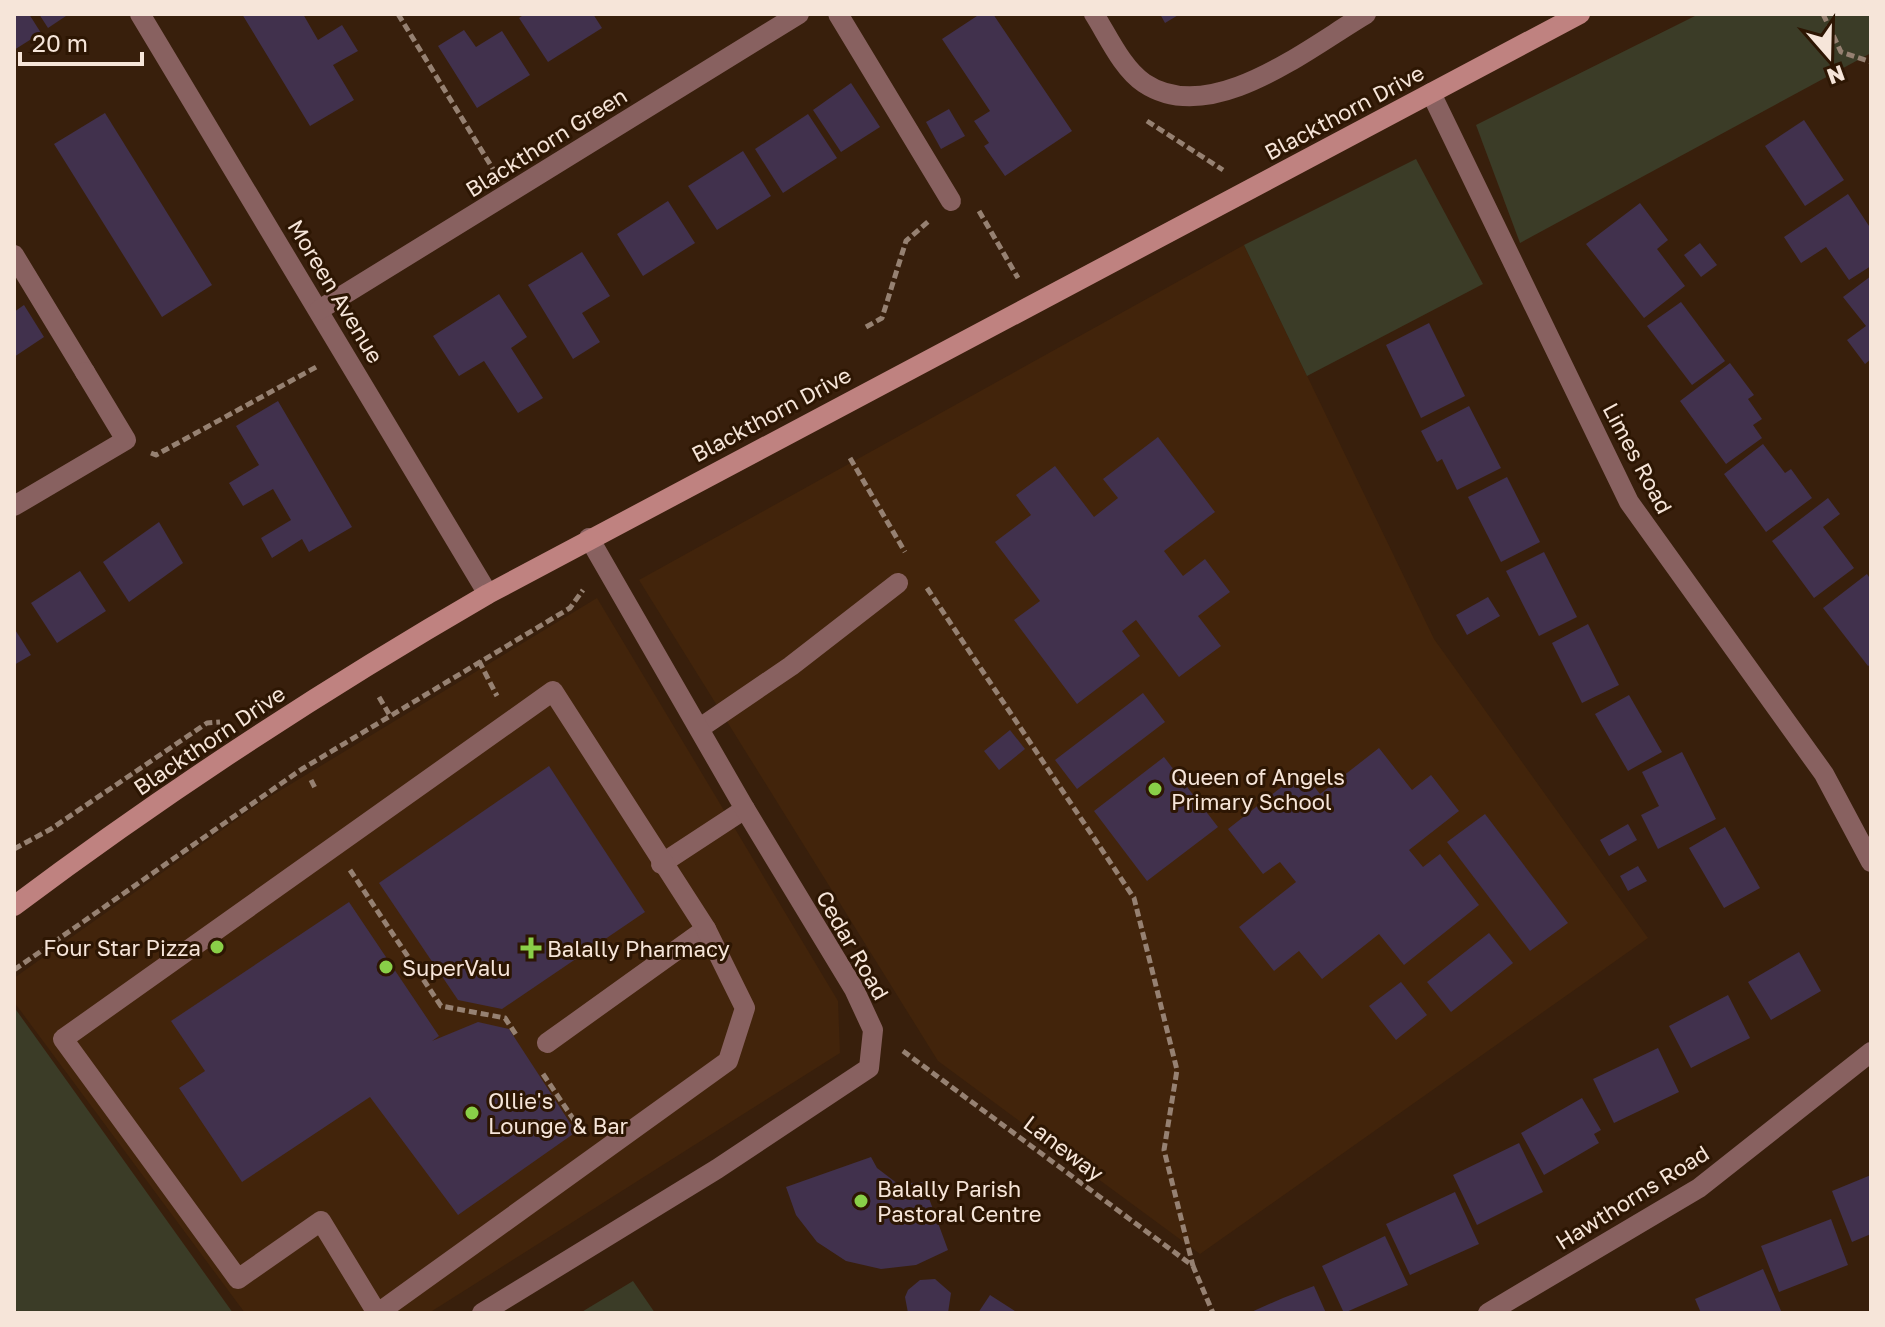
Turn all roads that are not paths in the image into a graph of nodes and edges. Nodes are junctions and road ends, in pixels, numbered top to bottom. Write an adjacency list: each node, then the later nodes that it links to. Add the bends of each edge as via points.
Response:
1 (140, 14): 10 (street, Moreen Avenue)
2 (799, 14): 10 (street, Blackthorn Green)
3 (838, 14): 8 (street)
4 (1094, 14): 5 (street, via 1143,82 1171,95 1205,97 1238,88)
5 (1366, 14)
6 (1580, 14): 7 (street, Blackthorn Drive)
7 (1431, 93): 12 (street, Blackthorn Drive); 17 (street, Limes Road, via 1629,502 1824,774)
8 (951, 201)
9 (14, 255): 11 (street, via 126,440)
10 (319, 310): 14 (street, Moreen Avenue)
11 (14, 506)
12 (589, 538): 14 (street, Blackthorn Drive); 15 (street, Cedar Road)
13 (898, 583): 15 (street)
14 (488, 594): 19 (street, Blackthorn Drive, via 360,668 213,764)
15 (700, 728): 16 (street, Cedar Road)
16 (745, 809): 18 (street); 24 (street, Cedar Road, via 854,989 873,1030 869,1068 717,1169)
17 (1871, 862)
18 (661, 864): 20 (street); 23 (street, via 553,691 63,1039 238,1279 321,1221)
19 (14, 906)
20 (706, 929): 21 (street); 23 (street, via 745,1008 728,1061)
21 (547, 1043)
22 (1871, 1052): 25 (street, Hawthorns Road, via 1699,1188)
23 (378, 1313)
24 (482, 1313)
25 (1488, 1313)

